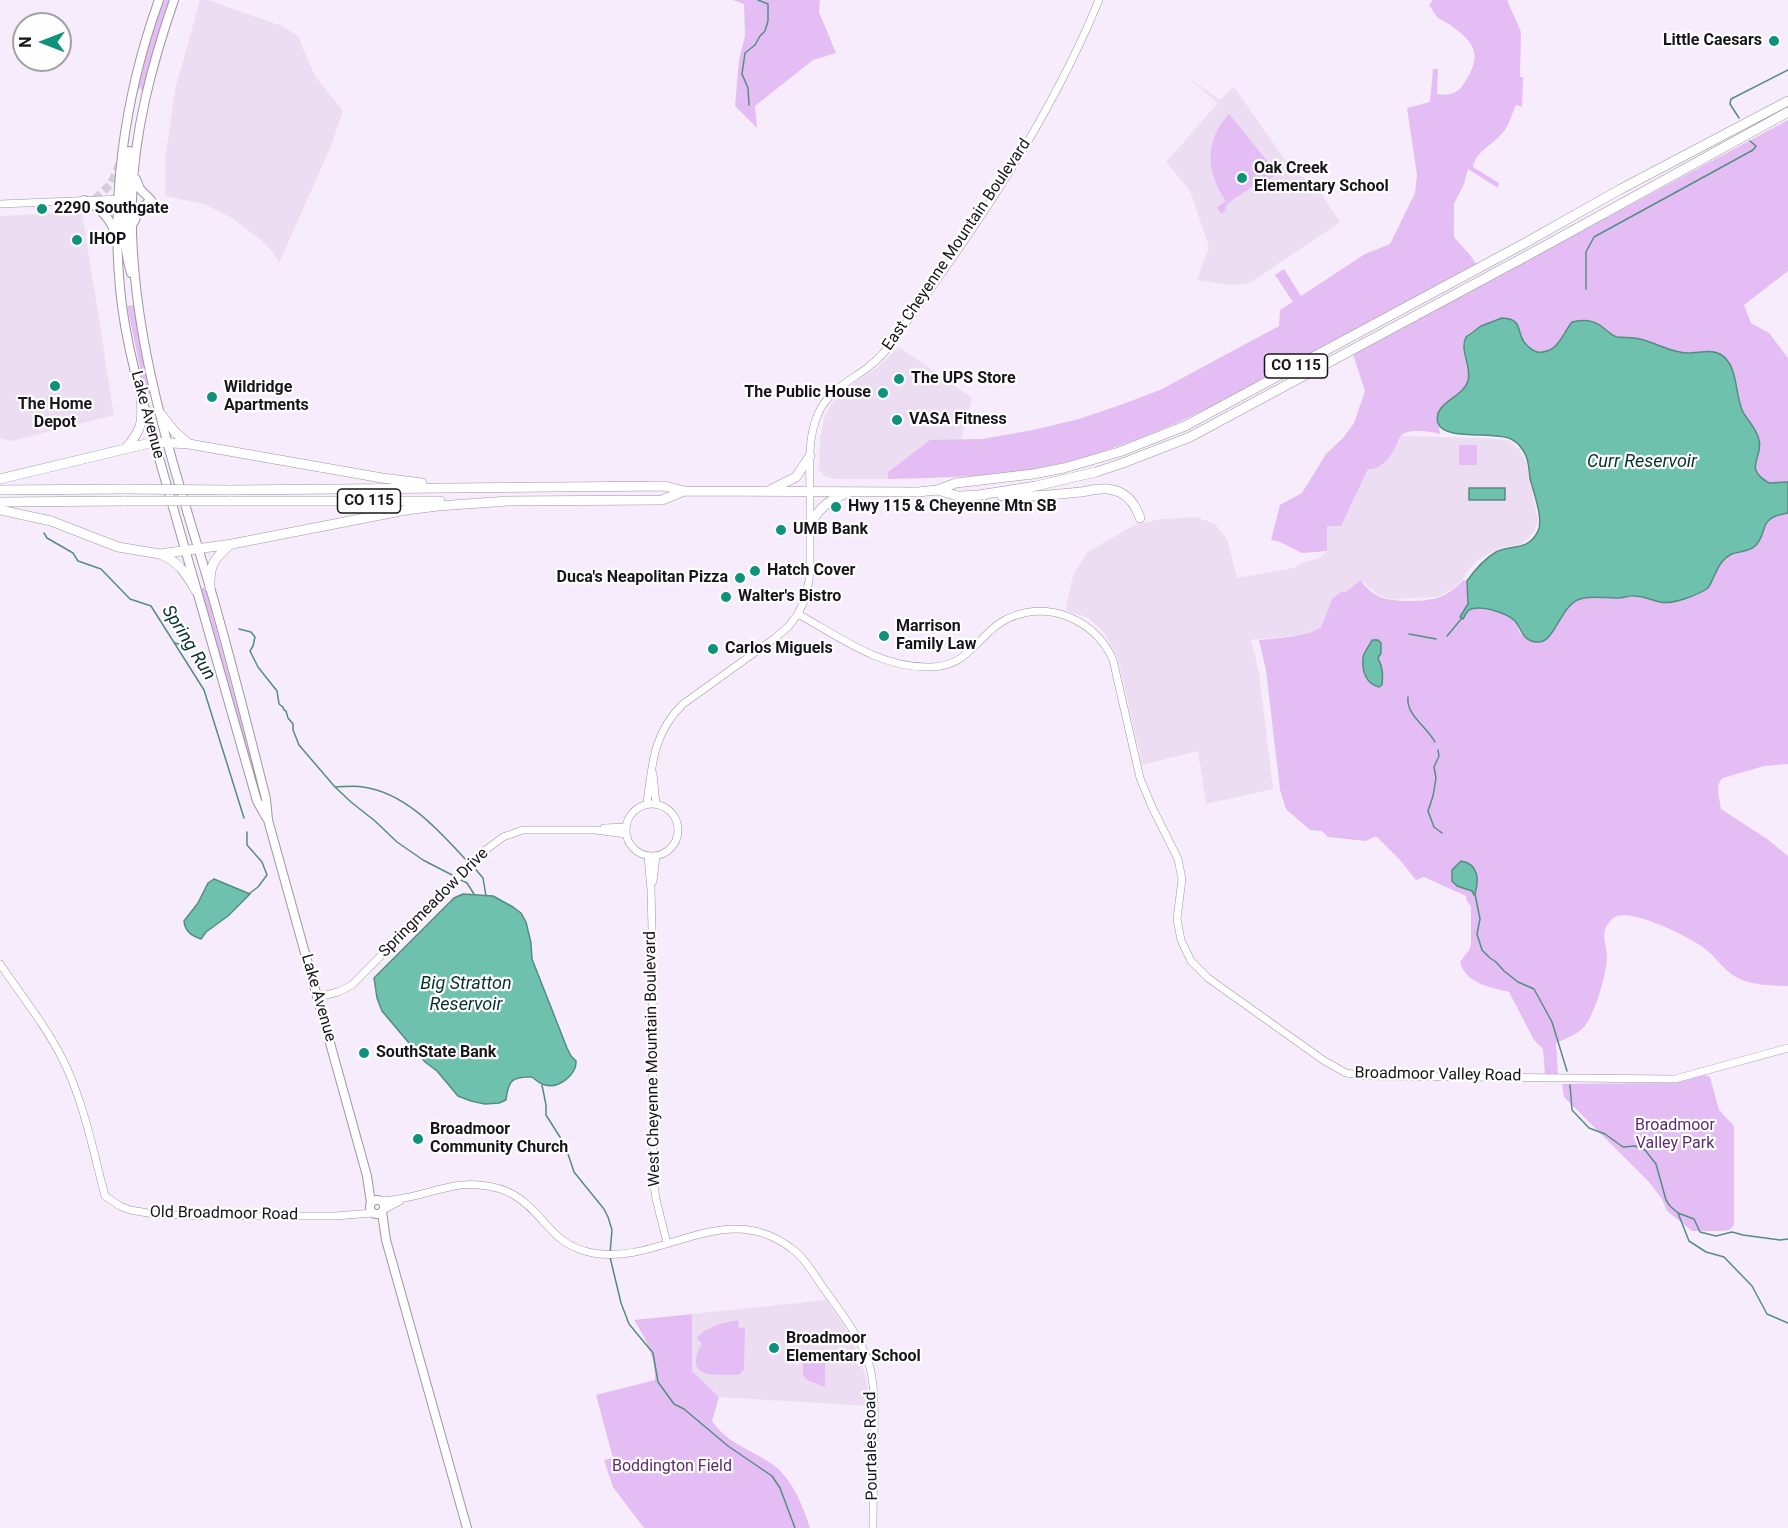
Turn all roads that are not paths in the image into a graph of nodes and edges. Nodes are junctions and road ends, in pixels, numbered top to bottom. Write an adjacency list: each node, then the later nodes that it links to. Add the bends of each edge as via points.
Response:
1 (159, 0): 7 (main road, Lake Avenue, via 139,64 126,131)
2 (174, 0): 6 (main road, Lake Avenue, via 147,90)
3 (1099, 0): 19 (street, East Cheyenne Mountain Boulevard, via 1052,100 1002,183 890,345 827,398 815,422)
4 (1788, 101): 23 (highway, CO 115, via 1185,426 1074,465 956,483)
5 (1788, 112): 28 (highway, CO 115, via 1190,437 1096,472)
6 (134, 172): 7 (main road, Lake Avenue); 10 (main road, via 140,189 152,200 139,210)
7 (125, 199): 8 (street); 10 (main road, Lake Avenue); 11 (main road, Lake Avenue); 12 (main road, via 126,250)
8 (84, 200): 9 (street); 11 (main road, via 106,215)
9 (0, 204)
10 (133, 231): 12 (main road, Lake Avenue)
11 (118, 240): 13 (main road, Lake Avenue, via 122,306)
12 (136, 290): 14 (main road, Lake Avenue)
13 (141, 395): 15 (main road, Lake Avenue); 18 (highway, via 141,428)
14 (160, 412): 16 (main road, Lake Avenue); 17 (highway)
15 (154, 442): 16 (highway); 18 (highway); 36 (main road, Lake Avenue)
16 (168, 442): 17 (highway); 35 (main road, Lake Avenue)
17 (189, 444): 21 (highway, via 402,481)
18 (125, 448): 20 (highway)
19 (810, 456): 25 (highway, via 796,477); 26 (street, East Cheyenne Mountain Boulevard)
20 (0, 479)
21 (472, 488): 22 (highway, CO 115, bridge); 24 (highway, CO 115, via 664,486)
22 (0, 490)
23 (937, 490): 27 (highway, CO 115); 28 (highway, CO 115, via 958,496)
24 (684, 491): 25 (highway, CO 115); 29 (highway, CO 115, via 662,500)
25 (768, 491): 26 (highway, CO 115)
26 (810, 491): 27 (highway, CO 115); 33 (street, East Cheyenne Mountain Boulevard)
27 (851, 491): 33 (highway, via 826,503)
28 (979, 495): 32 (highway, via 1031,497 1109,489 1131,500)
29 (508, 501): 30 (highway, CO 115, bridge); 34 (highway, via 406,510)
30 (0, 502)
31 (0, 510): 37 (highway, via 51,521 118,547)
32 (1140, 518)
33 (810, 524): 40 (street, East Cheyenne Mountain Boulevard, via 809,581)
34 (232, 544): 35 (highway); 38 (highway, via 212,564)
35 (199, 549): 36 (highway); 38 (main road, Lake Avenue)
36 (186, 551): 37 (highway); 39 (main road, Lake Avenue)
37 (160, 554): 39 (highway, via 178,564)
38 (210, 588): 44 (main road, Lake Avenue, via 266,799)
39 (196, 591): 44 (main road, Lake Avenue, via 257,801)
40 (798, 614): 41 (street, East Cheyenne Mountain Boulevard, via 775,638 675,711 660,734); 51 (street, Broadmoor Valley Road, via 872,655 924,667 956,661 999,624 1018,614 1058,612 1093,630 1113,660 1140,778 1178,859 1182,879 1178,930 1191,961 1208,978 1346,1073 1675,1078)
41 (652, 769): 42 (street, East Cheyenne Mountain Boulevard); 43 (street, East Cheyenne Mountain Boulevard)
42 (647, 804): 43 (street); 45 (street, via 632,812)
43 (656, 804): 47 (street, via 670,811 679,830 672,847)
44 (268, 820): 50 (main road, Lake Avenue)
45 (626, 830): 46 (street, via 628,842); 50 (street, Springmeadow Drive, via 531,830 497,840 352,985)
46 (648, 856): 47 (street); 48 (street, West Cheyenne Mountain Boulevard)
47 (656, 856): 48 (street, West Cheyenne Mountain Boulevard)
48 (651, 890): 53 (street, West Cheyenne Mountain Boulevard, via 653,1179)
49 (0, 964): 52 (street, Old Broadmoor Road, via 68,1070 105,1196 120,1206 154,1214 206,1216 335,1216)
50 (318, 997): 52 (main road, Lake Avenue)
51 (1788, 1048)
52 (377, 1207): 53 (street, Old Broadmoor Road, via 478,1184 514,1195 557,1237 576,1248 618,1254); 54 (main road, Lake Avenue)
53 (667, 1243): 55 (street, Pourtales Road, via 735,1229 764,1233 786,1244 805,1262 856,1337 868,1364 874,1406)
54 (467, 1528)
55 (873, 1528)

